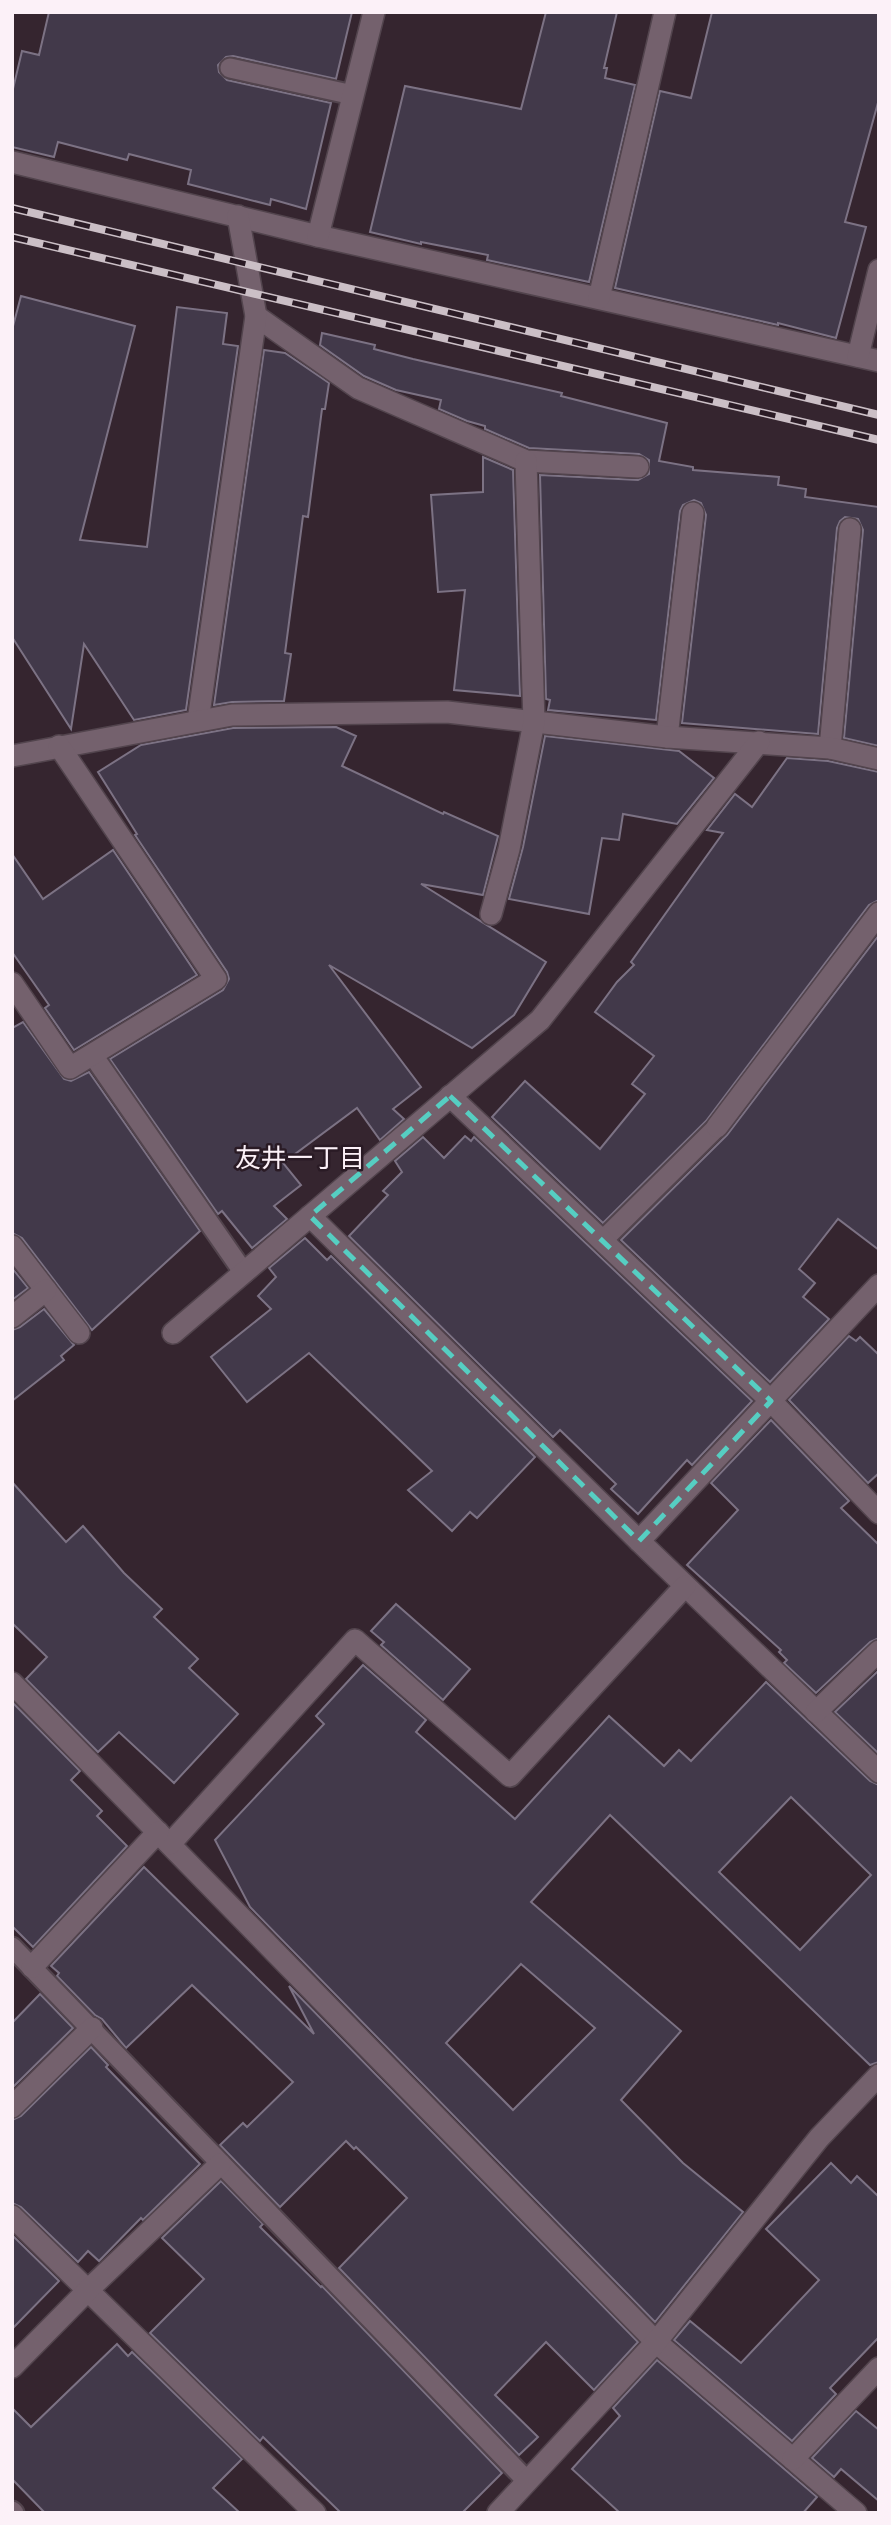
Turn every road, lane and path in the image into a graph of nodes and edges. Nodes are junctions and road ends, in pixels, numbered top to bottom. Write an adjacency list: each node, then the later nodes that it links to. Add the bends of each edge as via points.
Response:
1 (374, 12): 4 (street)
2 (665, 12): 9 (street)
3 (230, 68): 4 (lane)
4 (353, 95): 7 (street)
5 (12, 162): 6 (street)
6 (238, 216): 7 (street); 10 (street)
7 (318, 236): 9 (street)
8 (879, 270): 11 (street)
9 (600, 298): 11 (street)
10 (256, 317): 13 (street, via 358,388); 17 (street)
11 (858, 356): 12 (street)
12 (879, 361)
13 (526, 461): 14 (street); 18 (street)
14 (638, 467)
15 (693, 513): 19 (street)
16 (850, 529): 22 (street)
17 (198, 721): 18 (street, via 232,715 447,712); 21 (street)
18 (534, 722): 19 (street); 26 (street)
19 (667, 737): 20 (street)
20 (759, 742): 22 (street); 29 (street, via 540,1020)
21 (59, 746): 23 (street); 28 (street, via 216,979)
22 (830, 748): 24 (street)
23 (12, 756)
24 (879, 759)
25 (879, 913): 30 (street)
26 (491, 914)
27 (12, 983): 28 (street, via 70,1068)
28 (92, 1054): 34 (lane)
29 (450, 1096): 31 (street); 32 (street)
30 (717, 1127): 32 (lane)
31 (310, 1216): 34 (street); 42 (street)
32 (602, 1241): 40 (street)
33 (12, 1246): 36 (street)
34 (244, 1273): 39 (street)
35 (879, 1285): 40 (street)
36 (46, 1290): 37 (street); 38 (street)
37 (12, 1317)
38 (79, 1333)
39 (173, 1333)
40 (771, 1401): 41 (street); 42 (street)
41 (879, 1513)
42 (639, 1541): 43 (street)
43 (685, 1586): 46 (street); 48 (street, via 510,1776 355,1640)
44 (879, 1651): 46 (street)
45 (12, 1683): 48 (street)
46 (816, 1712): 47 (street)
47 (879, 1772)
48 (164, 1838): 50 (street); 57 (street)
49 (12, 1947): 50 (lane)
50 (32, 1967): 51 (lane)
51 (92, 2028): 53 (street); 54 (lane)
52 (879, 2075): 57 (street, via 819,2138)
53 (12, 2107)
54 (220, 2164): 56 (street); 61 (lane)
55 (12, 2216): 56 (street)
56 (89, 2289): 58 (street); 63 (street)
57 (656, 2342): 60 (street); 61 (street)
58 (12, 2367)
59 (879, 2368): 60 (street)
60 (793, 2459): 62 (street)
61 (527, 2481): 64 (street)
62 (844, 2510)
63 (315, 2513)
64 (498, 2513)

